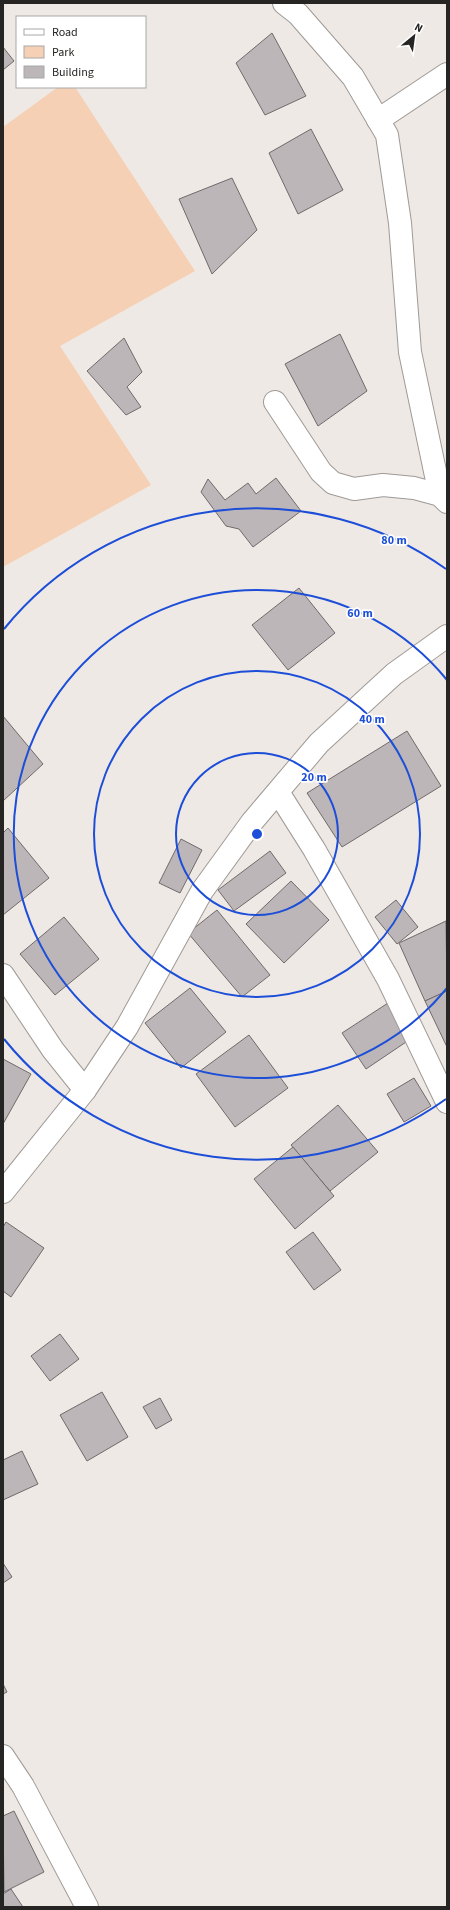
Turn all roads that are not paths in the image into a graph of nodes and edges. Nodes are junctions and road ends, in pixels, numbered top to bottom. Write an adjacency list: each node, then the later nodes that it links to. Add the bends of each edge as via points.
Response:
1 (284, 3): 3 (street, via 298,14 353,77)
2 (447, 74): 3 (street)
3 (378, 120): 5 (street, via 387,135 400,223 410,352)
4 (275, 402): 5 (street, via 321,472 333,482 354,489 383,485 414,488)
5 (444, 498)
6 (447, 636): 7 (street, via 394,674 320,742)
7 (278, 792): 9 (street, via 252,822 202,891 127,1027); 10 (street, via 314,848 388,979)
8 (3, 975): 9 (street, via 53,1050)
9 (85, 1090): 11 (street)
10 (447, 1102)
11 (3, 1192)
12 (3, 1756): 13 (street, via 23,1786)
13 (87, 1907)

